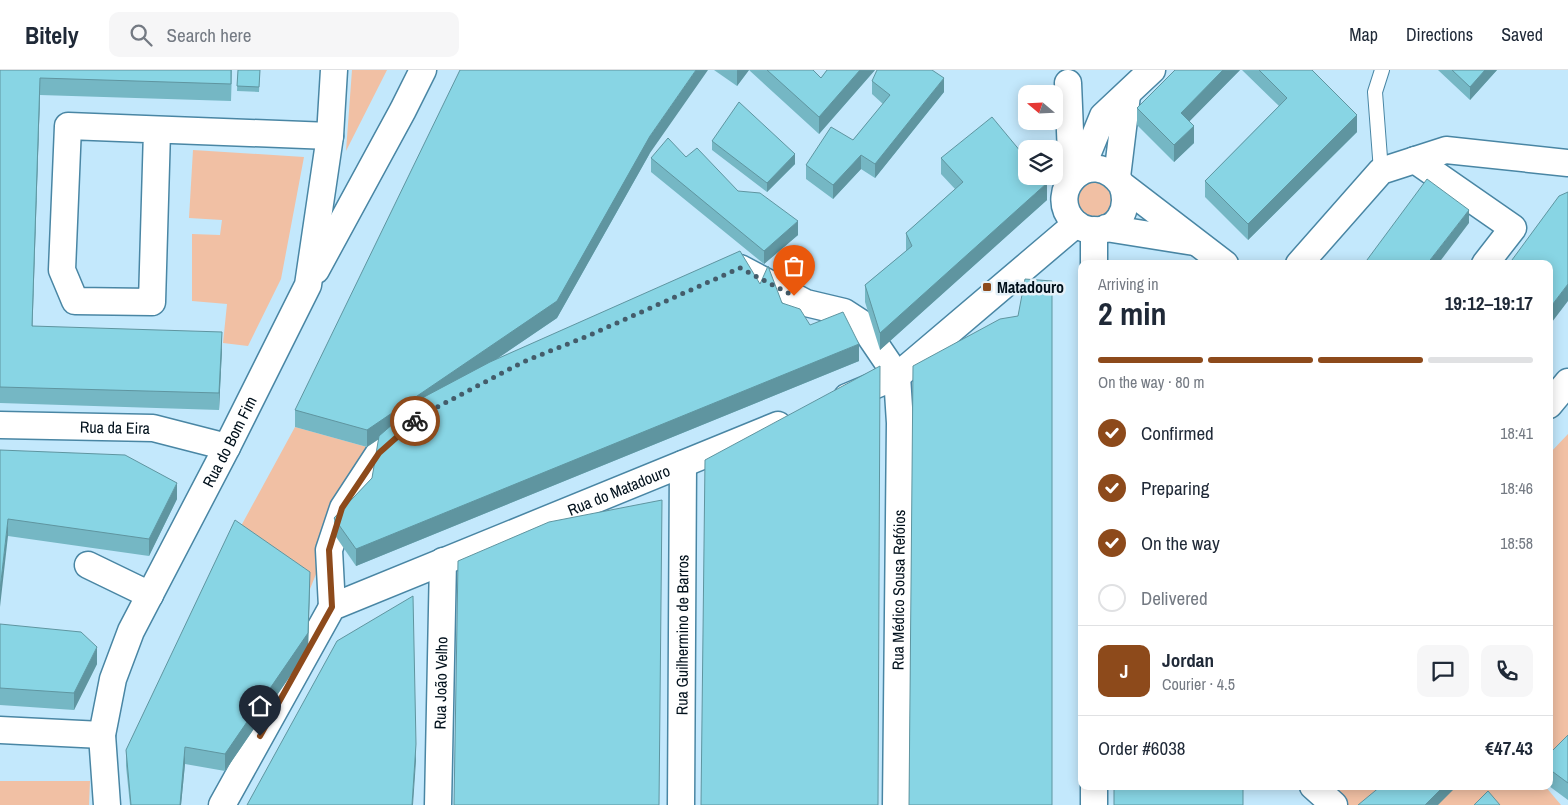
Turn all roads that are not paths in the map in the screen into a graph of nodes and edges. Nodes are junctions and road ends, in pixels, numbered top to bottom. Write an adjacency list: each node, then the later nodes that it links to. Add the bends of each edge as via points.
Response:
1 (334, 70): 9 (street, Rua do Bom Fim)
2 (423, 70): 21 (street)
3 (1152, 70): 6 (street)
4 (1382, 70): 12 (lane, via 1375,92)
5 (1062, 76): 7 (street); 13 (street)
6 (1127, 95): 7 (street); 14 (street)
7 (1103, 116): 13 (street)
8 (157, 131): 8 (street, via 152,302 75,300 62,270 68,126); 9 (street)
9 (330, 136): 21 (street, Rua do Bom Fim)
10 (1415, 160): 11 (street, via 1446,150); 12 (street); 20 (street, via 1513,228)
11 (1568, 164)
12 (1381, 171): 19 (street)
13 (1076, 175): 14 (street, via 1098,168 1108,171); 15 (street, via 1068,184 1064,199 1066,208 1070,217)
14 (1119, 181): 15 (street, via 1126,194 1118,220); 16 (street)
15 (1092, 228): 16 (street); 17 (street); 23 (street)
16 (1197, 242): 18 (street)
17 (1094, 260)
18 (1220, 260)
19 (1303, 260)
20 (1488, 260)
21 (308, 285): 30 (street, Rua do Bom Fim)
22 (697, 286): 23 (street, via 740,268 806,303 844,312 861,323)
23 (897, 376): 26 (street); 45 (street, Rua Médico Sousa Refóios, via 900,433)
24 (1568, 382): 25 (street)
25 (1553, 400)
26 (828, 404)
27 (801, 416): 31 (street, Rua do Matadouro)
28 (416, 420): 35 (street, via 379,453 342,508 329,550)
29 (0, 425): 30 (street, Rua da Eira, via 153,428)
30 (227, 447): 34 (street, Rua do Bom Fim)
31 (683, 464): 32 (street, Rua do Matadouro); 44 (street, Rua Guilhermino de Barros)
32 (443, 561): 35 (street, Rua do Matadouro); 43 (street, Rua João Velho)
33 (88, 565): 34 (street)
34 (150, 595): 37 (street, Rua do Bom Fim, via 131,631 113,679)
35 (332, 607): 42 (street)
36 (0, 730): 37 (street)
37 (102, 735): 41 (street, Rua do Bom Fim)
38 (1094, 790): 46 (street)
39 (1306, 790): 47 (street, via 1308,794)
40 (1317, 790): 48 (street)
41 (107, 805)
42 (222, 805)
43 (438, 805)
44 (681, 805)
45 (896, 805)
46 (1094, 805)
47 (1304, 805)
48 (1334, 805)

